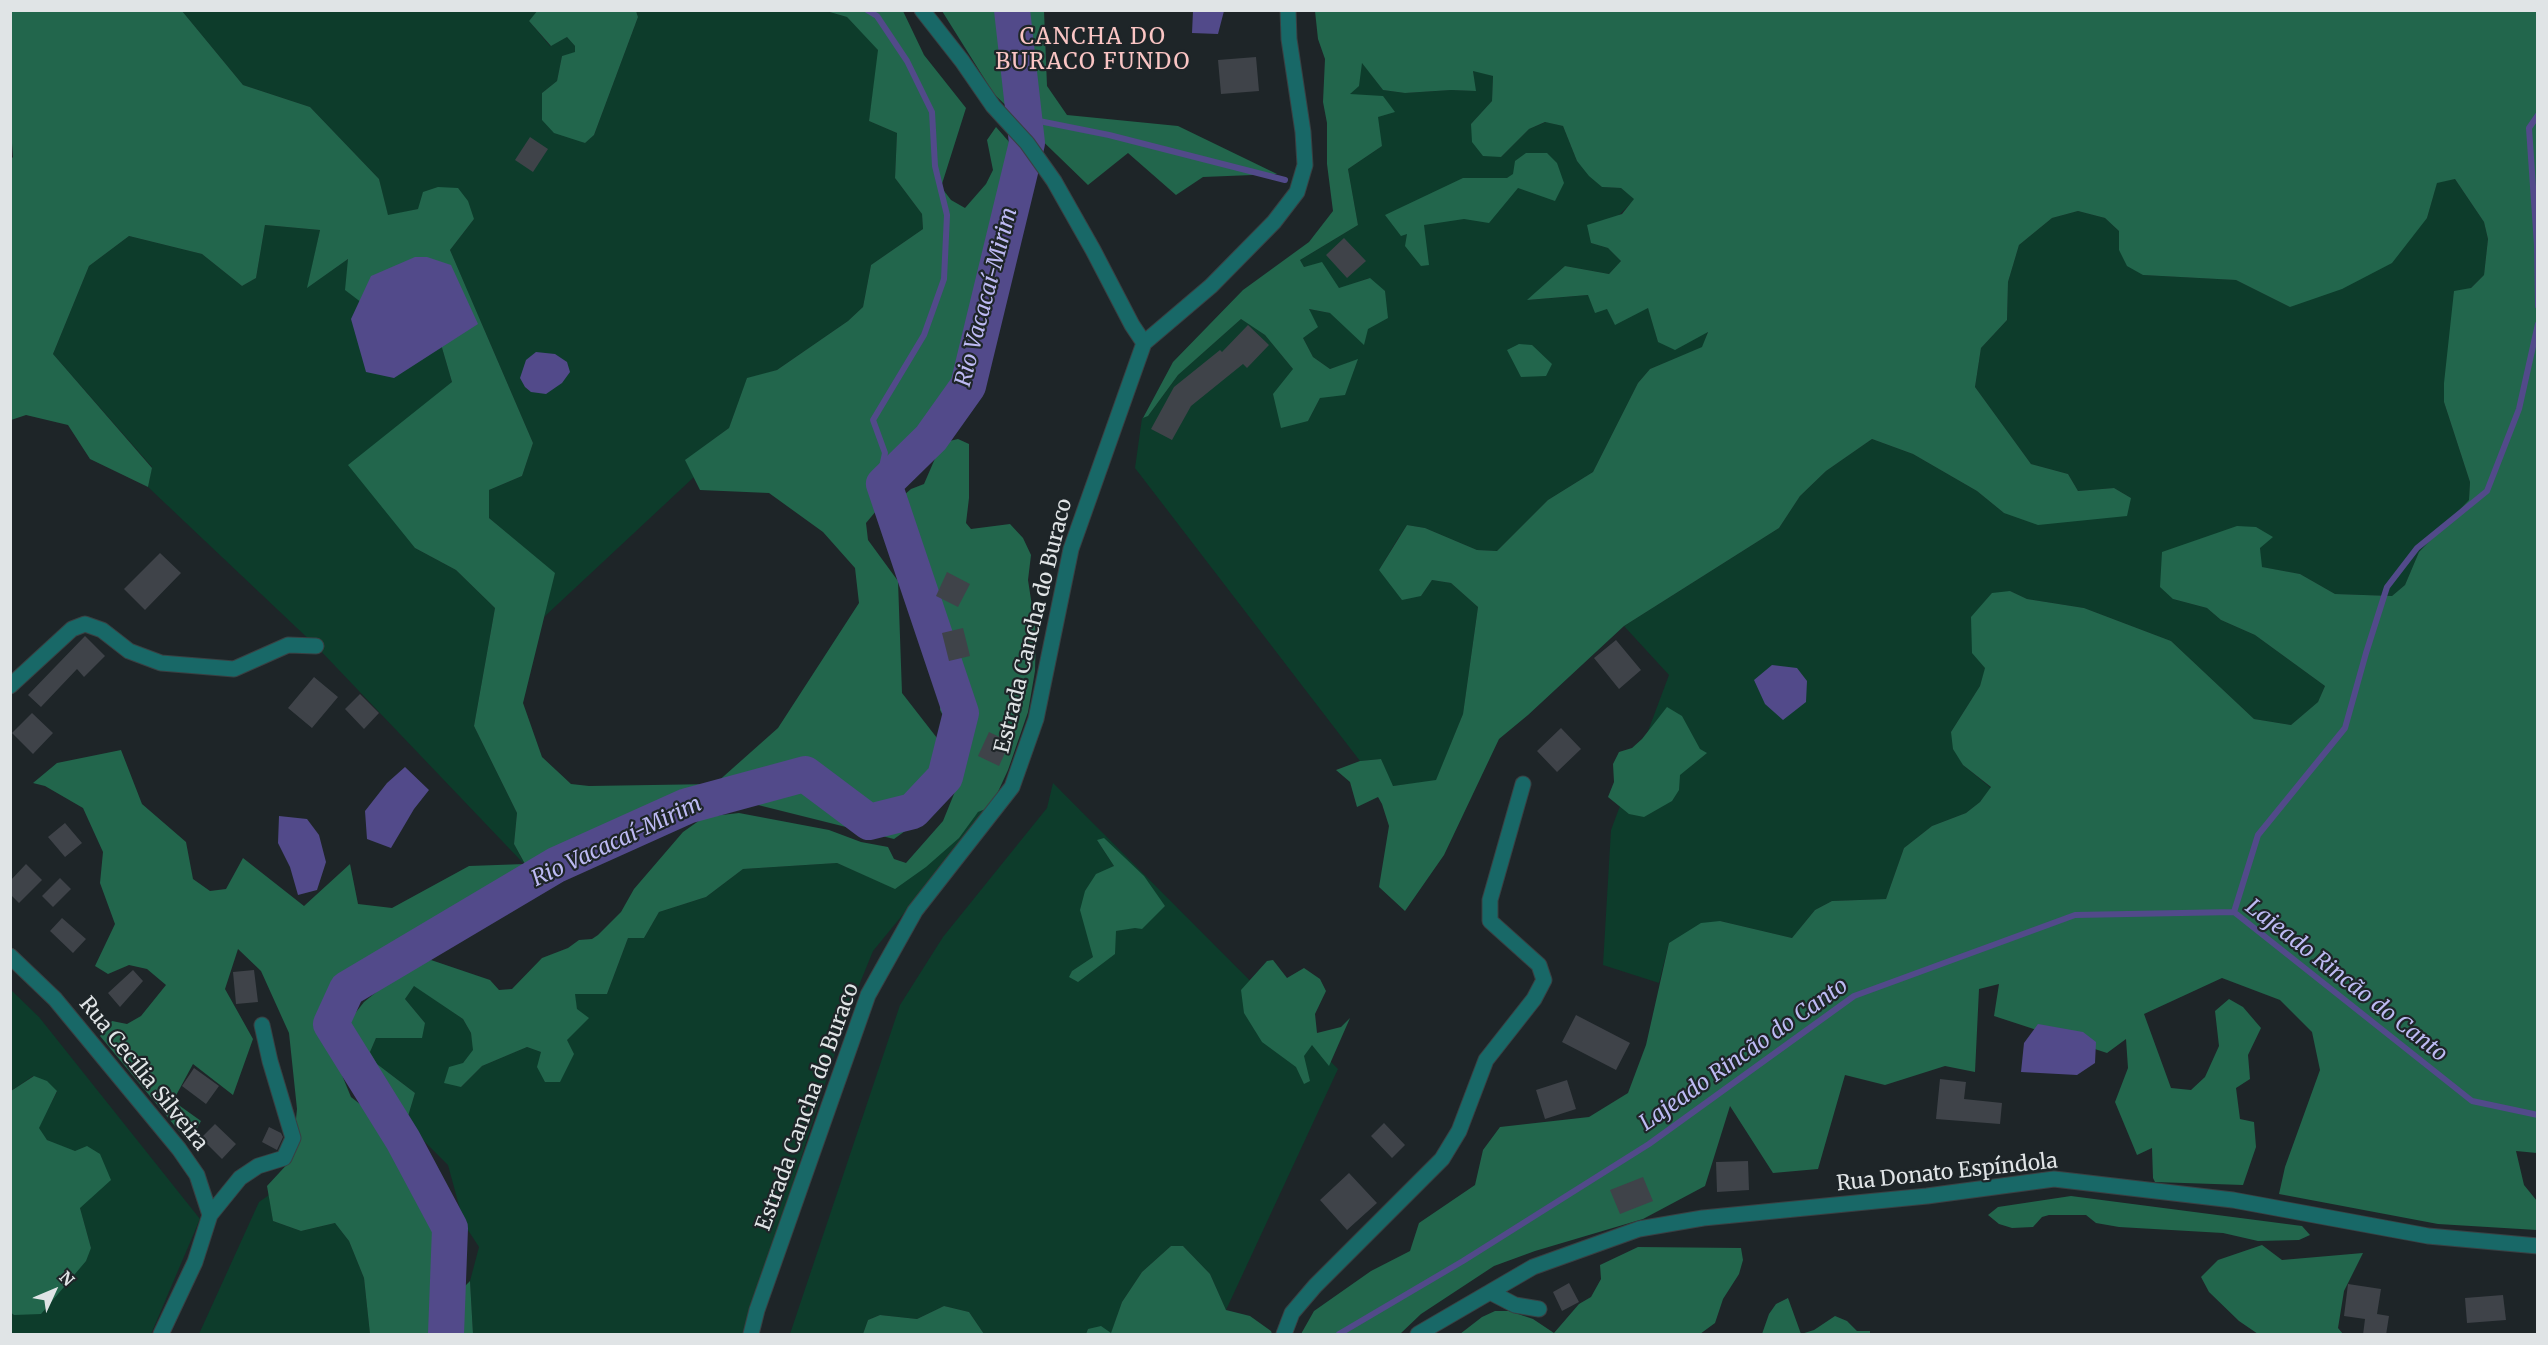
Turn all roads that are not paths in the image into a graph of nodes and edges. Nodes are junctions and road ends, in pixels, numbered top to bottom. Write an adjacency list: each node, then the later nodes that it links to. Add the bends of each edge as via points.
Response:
1 (922, 10): 3 (street, via 1054,181)
2 (1288, 10): 3 (street, via 1305,165 1297,192 1274,222 1211,286)
3 (1144, 343): 14 (street, Estrada Cancha do Buraco, via 1071,549 1036,719 1012,787 915,911 868,995)
4 (316, 646): 5 (street, via 288,645 234,669 161,663 129,651 102,630 85,624 72,629)
5 (10, 686)
6 (1523, 784): 15 (street, via 1490,900 1490,921 1539,965 1544,980 1534,999 1486,1060 1459,1131 1442,1159 1316,1286 1292,1313)
7 (10, 956): 9 (street, Rua Cecília Silveira, via 55,999 179,1149 197,1175)
8 (262, 1025): 9 (street, via 293,1138 284,1158 258,1166 240,1178)
9 (210, 1215): 13 (street, via 195,1262)
10 (2538, 1246): 11 (street, Rua Donato Espíndola, via 2428,1236 2233,1200 2054,1179 1703,1218 1639,1229 1533,1267)
11 (1490, 1292): 12 (street, via 1515,1305); 16 (street, Rua Donato Espíndola)
12 (1539, 1310)
13 (161, 1335)
14 (751, 1335)
15 (1284, 1335)
16 (1418, 1335)

